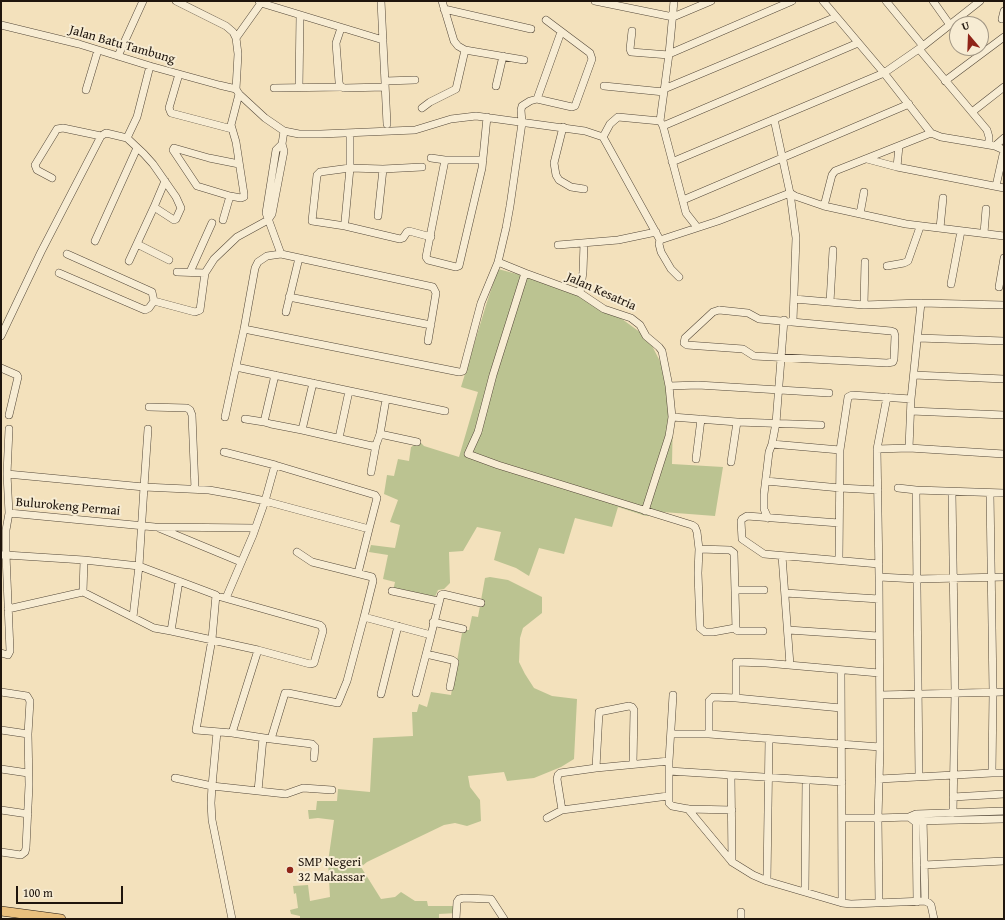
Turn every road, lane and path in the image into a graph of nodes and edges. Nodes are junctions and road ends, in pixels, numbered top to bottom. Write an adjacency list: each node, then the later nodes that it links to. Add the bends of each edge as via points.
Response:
1 (143, 1): 37 (street)
2 (176, 1): 30 (street, via 230,29)
3 (381, 1): 31 (street)
4 (442, 1): 16 (street)
5 (595, 1): 15 (street)
6 (634, 1): 15 (street)
7 (674, 1): 19 (street)
8 (711, 1): 19 (street)
9 (792, 1): 36 (street)
10 (822, 1): 20 (street)
11 (886, 1): 33 (street)
12 (933, 1): 23 (street)
13 (260, 2): 17 (street); 30 (street)
14 (976, 2): 18 (street)
15 (633, 9): 19 (street)
16 (444, 10): 26 (street); 35 (street, via 454,41)
17 (300, 15): 25 (street); 51 (street)
18 (961, 16)
19 (673, 17): 36 (street)
20 (836, 17): 32 (street); 53 (street)
21 (546, 20): 28 (street)
22 (1, 25): 34 (street, Jalan Batu Tambung)
23 (949, 25)
24 (949, 27): 33 (street)
25 (341, 28): 31 (street); 48 (street, via 336,43)
26 (531, 30)
27 (632, 31): 36 (street, via 632,52)
28 (561, 32): 55 (street); 55 (street, via 592,56 580,93 574,107)
29 (1004, 37): 44 (street)
30 (236, 38): 54 (street)
31 (383, 40): 45 (street)
32 (858, 43): 41 (street); 63 (street)
33 (921, 47): 41 (street); 44 (street)
34 (98, 50): 37 (street, Jalan Batu Tambung); 52 (street)
35 (465, 50): 38 (street); 57 (street, via 456,89)
36 (669, 55): 53 (street)
37 (118, 56): 40 (street, Jalan Batu Tambung)
38 (503, 56): 39 (street); 46 (street)
39 (524, 60)
40 (150, 66): 42 (street, Jalan Batu Tambung); 71 (street, via 137,117)
41 (884, 73): 56 (street); 60 (street)
42 (179, 74): 54 (street, Jalan Batu Tambung); 65 (street, via 169,108 171,113)
43 (414, 80): 45 (street)
44 (945, 81): 58 (street)
45 (385, 84): 48 (street); 62 (street)
46 (496, 86)
47 (604, 86): 53 (street)
48 (341, 87): 51 (street)
49 (1004, 87): 58 (street)
50 (274, 88): 51 (street)
51 (300, 88)
52 (86, 90)
53 (664, 91): 63 (street)
54 (237, 92): 65 (street); 66 (street, via 265,118)
55 (537, 99): 61 (street, via 522,106)
56 (909, 104): 67 (street); 78 (street)
57 (422, 108)
58 (972, 112): 74 (street, via 988,134)
59 (487, 117): 61 (street); 68 (street, via 451,119 415,130); 81 (street)
60 (774, 119): 78 (street); 82 (street)
61 (522, 123): 64 (street); 127 (street, via 510,206)
62 (387, 124)
63 (662, 124): 70 (street, via 618,117 610,124); 82 (street)
64 (563, 127): 70 (street); 92 (street, via 554,162 556,175 559,180)
65 (232, 129): 83 (street)
66 (284, 131): 68 (street, via 299,134); 104 (street, via 284,151 272,214)
67 (931, 133): 73 (street); 74 (street)
68 (350, 134): 86 (street)
69 (101, 136): 71 (street, via 106,133); 88 (street, via 57,129 35,165 37,170); 148 (street)
70 (603, 137): 111 (street)
71 (127, 138): 75 (street)
72 (1004, 138): 74 (street)
73 (899, 146): 79 (street); 85 (street)
74 (992, 146): 76 (street)
75 (138, 148): 89 (street); 116 (street)
76 (1004, 150): 90 (street)
77 (431, 158): 80 (street)
78 (783, 159): 94 (street); 97 (street)
79 (867, 159): 85 (street); 98 (street, via 834,172)
80 (445, 160): 81 (street); 114 (street)
81 (483, 160): 114 (street, via 459,266 427,259)
82 (672, 162): 97 (street)
83 (239, 164): 95 (street, via 244,196); 95 (street, via 173,149 195,185)
84 (422, 166): 87 (street)
85 (897, 167): 90 (street)
86 (350, 168): 87 (street); 105 (street); 114 (street, via 318,173 312,221 400,239 409,231)
87 (383, 169): 102 (street)
88 (52, 178)
89 (165, 181): 99 (street); 99 (street, via 181,210 173,220)
90 (996, 186): 91 (street)
91 (1004, 188)
92 (584, 189)
93 (864, 192): 101 (street)
94 (790, 193): 98 (street); 107 (street); 140 (street, via 796,245)
95 (230, 196): 103 (street)
96 (943, 198): 109 (street)
97 (682, 200): 107 (street, via 686,213)
98 (824, 206): 101 (street)
99 (154, 207): 118 (street)
100 (986, 209): 112 (street)
101 (860, 214): 108 (street)
102 (378, 216)
103 (223, 220)
104 (268, 220): 122 (street); 133 (street, via 237,237 214,259)
105 (345, 221)
106 (212, 223): 131 (street)
107 (697, 227): 115 (street)
108 (920, 227): 109 (street); 129 (street, via 908,262)
109 (940, 228): 110 (street)
110 (961, 231): 112 (street); 136 (street)
111 (656, 232): 115 (street); 117 (street, via 624,240)
112 (984, 233): 113 (street)
113 (1004, 236)
114 (431, 237)
115 (660, 240): 135 (street, via 661,252)
116 (95, 241)
117 (584, 243): 119 (street); 138 (street)
118 (137, 244): 125 (street); 126 (street)
119 (558, 245)
120 (833, 250): 142 (street)
121 (68, 254): 141 (street, via 152,292)
122 (281, 254): 123 (street); 151 (street, via 267,256 258,262 255,268)
123 (299, 258): 139 (street); 150 (street, via 433,287 436,293)
124 (1004, 258): 137 (street)
125 (169, 260)
126 (128, 261)
127 (498, 262): 134 (street, Jalan Kesatria); 151 (street, via 481,303 465,368 461,372)
128 (865, 262): 144 (street)
129 (887, 266)
130 (177, 272): 131 (street)
131 (190, 272): 133 (street)
132 (59, 273): 141 (street, via 145,310)
133 (205, 273): 141 (street, via 200,310 195,312)
134 (525, 273): 138 (street, Jalan Kesatria); 212 (street, via 478,432 468,454)
135 (679, 277)
136 (952, 284)
137 (999, 287)
138 (580, 293): 163 (street, Jalan Kesatria, via 604,309 636,321 646,336 662,351)
139 (290, 297): 146 (street); 150 (street)
140 (794, 299): 142 (street); 149 (street)
141 (154, 301)
142 (830, 302): 144 (street)
143 (921, 303): 144 (street); 145 (street); 153 (street)
144 (864, 305)
145 (1004, 305)
146 (286, 312)
147 (784, 320): 149 (street); 156 (street); 156 (street, via 759,319 748,313 716,311 683,341 687,345 742,349 754,356)
148 (4, 321): 152 (street)
149 (793, 321): 156 (street, via 891,330 896,336 893,362)
150 (431, 325): 154 (street)
151 (244, 329): 157 (street)
152 (1, 336)
153 (918, 338): 155 (street); 160 (street)
154 (428, 341)
155 (1004, 341)
156 (781, 356): 164 (street)
157 (236, 367): 159 (street); 175 (street)
158 (1, 368): 173 (street, via 18,377)
159 (275, 375): 162 (street); 179 (street)
160 (914, 375): 161 (street); 169 (street)
161 (1004, 379)
162 (313, 383): 165 (street); 185 (street)
163 (669, 386): 164 (street, via 698,385); 176 (street, Jalan Kesatria)
164 (778, 390): 166 (street); 181 (street)
165 (349, 391): 168 (street); 187 (street)
166 (829, 393)
167 (887, 397): 169 (street); 192 (street); 193 (street, via 848,397)
168 (386, 399): 172 (street); 186 (street)
169 (911, 399): 171 (street)
170 (149, 407): 205 (street, via 190,410)
171 (911, 410): 174 (street); 191 (street)
172 (445, 411)
173 (9, 415)
174 (1004, 415)
175 (225, 417)
176 (672, 417): 178 (street); 212 (street, Jalan Kesatria, via 669,436)
177 (245, 419): 179 (street)
178 (701, 419): 180 (street); 196 (street)
179 (264, 422): 185 (street)
180 (737, 422): 181 (street); 197 (street)
181 (776, 423): 182 (street); 189 (street)
182 (821, 425)
183 (9, 429): 200 (street)
184 (148, 429): 202 (street)
185 (302, 430): 187 (street)
186 (380, 434): 188 (street); 190 (street)
187 (339, 438): 190 (street)
188 (417, 442)
189 (772, 444): 193 (street); 201 (street, via 768,452)
190 (376, 445): 199 (street)
191 (909, 448): 192 (street); 195 (street)
192 (877, 449): 206 (street)
193 (840, 450): 203 (street)
194 (224, 452): 198 (street)
195 (1004, 454)
196 (696, 459)
197 (731, 462)
198 (275, 465): 211 (street); 219 (street, via 375,495 377,498)
199 (371, 472)
200 (7, 474): 202 (street); 213 (street)
201 (766, 481): 203 (street); 214 (street, via 763,502)
202 (144, 487): 205 (street); 216 (street)
203 (840, 488): 206 (street); 215 (street)
204 (898, 488): 207 (street)
205 (195, 489): 211 (street)
206 (878, 490): 227 (street)
207 (916, 490): 208 (street); 233 (street)
208 (952, 492): 209 (street); 234 (street)
209 (990, 493): 210 (street); 232 (street)
210 (1004, 493)
211 (265, 501): 218 (street); 219 (street)
212 (646, 511): 220 (street, via 695,527)
213 (9, 513): 216 (street, Bulurokeng Permai); 222 (street, Bulurokeng Permai)
214 (768, 518): 215 (street); 223 (street, via 747,516 742,519 742,539 760,553)
215 (839, 523): 225 (street)
216 (142, 525): 217 (street, Bulurokeng Permai); 228 (street)
217 (155, 527): 218 (street, Bulurokeng Permai); 226 (street)
218 (255, 528): 226 (street)
219 (369, 529): 229 (street)
220 (699, 549): 236 (street, via 733,551); 252 (street, via 700,628 705,632)
221 (298, 552): 229 (street, via 312,562)
222 (4, 555): 224 (street); 246 (street, Bulurokeng Permai)
223 (782, 556): 225 (street); 240 (street)
224 (84, 560): 228 (street); 239 (street)
225 (840, 560): 227 (street)
226 (241, 562): 242 (street)
227 (878, 564): 230 (street)
228 (139, 566): 235 (street); 249 (street)
229 (358, 573): 247 (street, via 370,576 374,581)
230 (879, 577): 233 (street); 243 (street)
231 (1004, 577): 232 (street)
232 (990, 578): 234 (street); 269 (street)
233 (917, 579): 234 (street); 273 (street)
234 (953, 579): 268 (street)
235 (179, 581): 241 (street); 255 (street)
236 (735, 590): 237 (street); 252 (street)
237 (764, 590)
238 (392, 591): 244 (street)
239 (83, 592): 246 (street); 249 (street)
240 (785, 593): 243 (street); 254 (street)
241 (216, 595): 242 (street); 259 (street)
242 (226, 598): 260 (street, via 320,625 323,630 312,664)
243 (879, 600): 258 (street)
244 (438, 601): 245 (street, via 443,594); 250 (street)
245 (481, 603)
246 (8, 609): 248 (street, Bulurokeng Permai)
247 (364, 616): 251 (street); 285 (street, via 340,702 335,704 284,693)
248 (5, 617): 261 (street, Bulurokeng Permai, via 10,651)
249 (133, 617): 255 (street, via 154,628)
250 (433, 622): 253 (street); 257 (street)
251 (398, 626): 257 (street); 272 (street)
252 (735, 628): 256 (street, via 738,631)
253 (463, 629)
254 (788, 630): 258 (street); 263 (street)
255 (171, 631): 259 (street)
256 (763, 631)
257 (431, 635): 262 (street)
258 (878, 636): 265 (street)
259 (212, 639): 260 (street); 279 (street, via 196,730)
260 (258, 650): 280 (street)
261 (4, 654)
262 (426, 654): 266 (street, via 455,662); 271 (street)
263 (790, 665): 264 (street); 276 (street, via 736,662)
264 (841, 670): 265 (street); 277 (street)
265 (879, 673): 275 (street)
266 (450, 687)
267 (1, 692): 281 (street, via 29,698)
268 (955, 692): 269 (street); 273 (street); 299 (street)
269 (993, 692): 270 (street); 296 (street)
270 (1004, 692)
271 (416, 693)
272 (381, 694)
273 (917, 694): 275 (street); 301 (street)
274 (673, 695): 282 (street)
275 (880, 695): 288 (street)
276 (736, 698): 277 (street); 283 (street, via 710,699)
277 (841, 708): 287 (street)
278 (1, 730): 281 (street)
279 (217, 732): 280 (street); 306 (street)
280 (232, 733): 284 (street)
281 (28, 734): 295 (street)
282 (671, 734): 283 (street); 290 (street)
283 (709, 734): 286 (street)
284 (263, 738): 285 (street); 308 (street)
285 (271, 739): 289 (street, via 314,745)
286 (769, 739): 287 (street); 300 (street)
287 (842, 745): 288 (street); 305 (street)
288 (880, 747): 303 (street)
289 (314, 758)
290 (669, 761): 291 (street); 294 (street)
291 (632, 764): 292 (street); 292 (street, via 634,710 630,706 599,712)
292 (596, 768): 314 (street, via 559,774 557,779)
293 (1, 769): 295 (street)
294 (668, 771): 298 (street); 310 (street)
295 (28, 773): 318 (street)
296 (992, 773): 297 (street); 299 (street)
297 (1004, 773)
298 (731, 775): 300 (street); 315 (street)
299 (953, 776): 301 (street); 311 (street)
300 (768, 777): 304 (street); 328 (street)
301 (919, 777): 303 (street)
302 (175, 778): 306 (street)
303 (879, 779): 322 (street)
304 (806, 780): 305 (street); 329 (street)
305 (842, 782): 321 (street)
306 (212, 786): 308 (street); 336 (street, via 212,820)
307 (332, 790): 308 (street, via 303,788 286,794)
308 (258, 791)
309 (1004, 794): 311 (street)
310 (668, 796): 312 (street, via 670,805); 314 (street)
311 (953, 797): 317 (street)
312 (688, 809): 315 (street); 326 (street)
313 (1, 810): 318 (street)
314 (562, 810): 320 (street)
315 (732, 810): 326 (street)
316 (1004, 811): 317 (street)
317 (953, 813): 319 (street)
318 (28, 814): 324 (street, via 25,852 21,855)
319 (917, 817): 322 (street); 323 (street); 327 (street); 330 (street)
320 (547, 818)
321 (843, 818): 322 (street); 331 (street)
322 (878, 818): 332 (street)
323 (1004, 819)
324 (1, 852)
325 (1004, 861): 327 (street)
326 (732, 862): 328 (street)
327 (924, 865): 330 (street)
328 (767, 881): 329 (street)
329 (805, 891): 331 (street)
330 (921, 902): 332 (street); 339 (street, via 931,905)
331 (842, 903): 332 (street)
332 (879, 903)
333 (1, 911): 334 (main road)
334 (27, 916): 335 (main road)
335 (61, 919)
336 (232, 919)
337 (456, 919): 338 (street, via 457,902 464,898 491,899)
338 (504, 919)
339 (934, 919)

